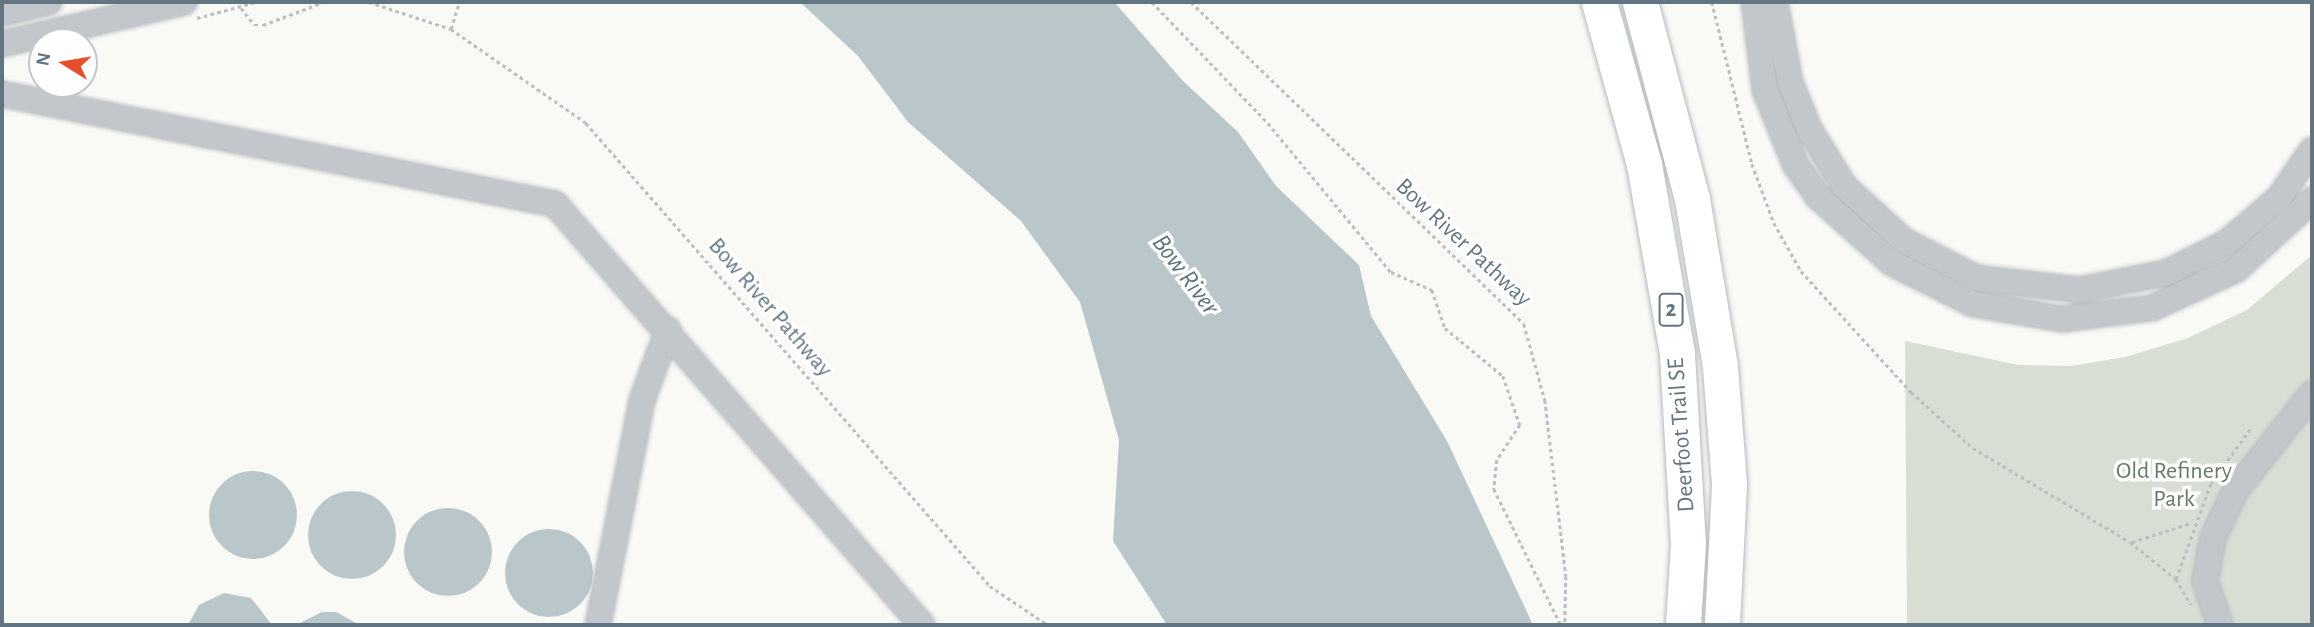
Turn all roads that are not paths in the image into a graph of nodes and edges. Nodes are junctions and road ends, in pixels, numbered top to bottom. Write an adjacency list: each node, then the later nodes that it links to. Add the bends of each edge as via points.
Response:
1 (49, 2): 7 (street)
2 (184, 2): 8 (street)
3 (1599, 2): 18 (highway, Deerfoot Trail SE / 2, via 1646,175 1677,354 1688,543)
4 (1640, 2): 19 (highway, Deerfoot Trail SE / 2, via 1692,199 1720,367 1728,485)
5 (1754, 2): 13 (street, via 1765,90 1795,164 1817,196 1892,263 1973,304 2062,319 2152,307 2237,269)
6 (1775, 2): 12 (street, via 1790,82 1809,129 1844,186 1904,241 1976,278 2079,290 2166,273 2227,243)
7 (2, 13)
8 (2, 44)
9 (2, 94): 14 (street, via 543,199 566,214)
10 (2312, 132): 12 (street)
11 (2312, 150): 12 (street)
12 (2297, 175)
13 (2312, 200)
14 (668, 330): 16 (street, via 642,400); 17 (street)
15 (2312, 394): 20 (street, via 2235,491 2213,538 2205,581)
16 (598, 625)
17 (922, 625)
18 (1683, 625)
19 (1722, 625)
20 (2220, 625)

